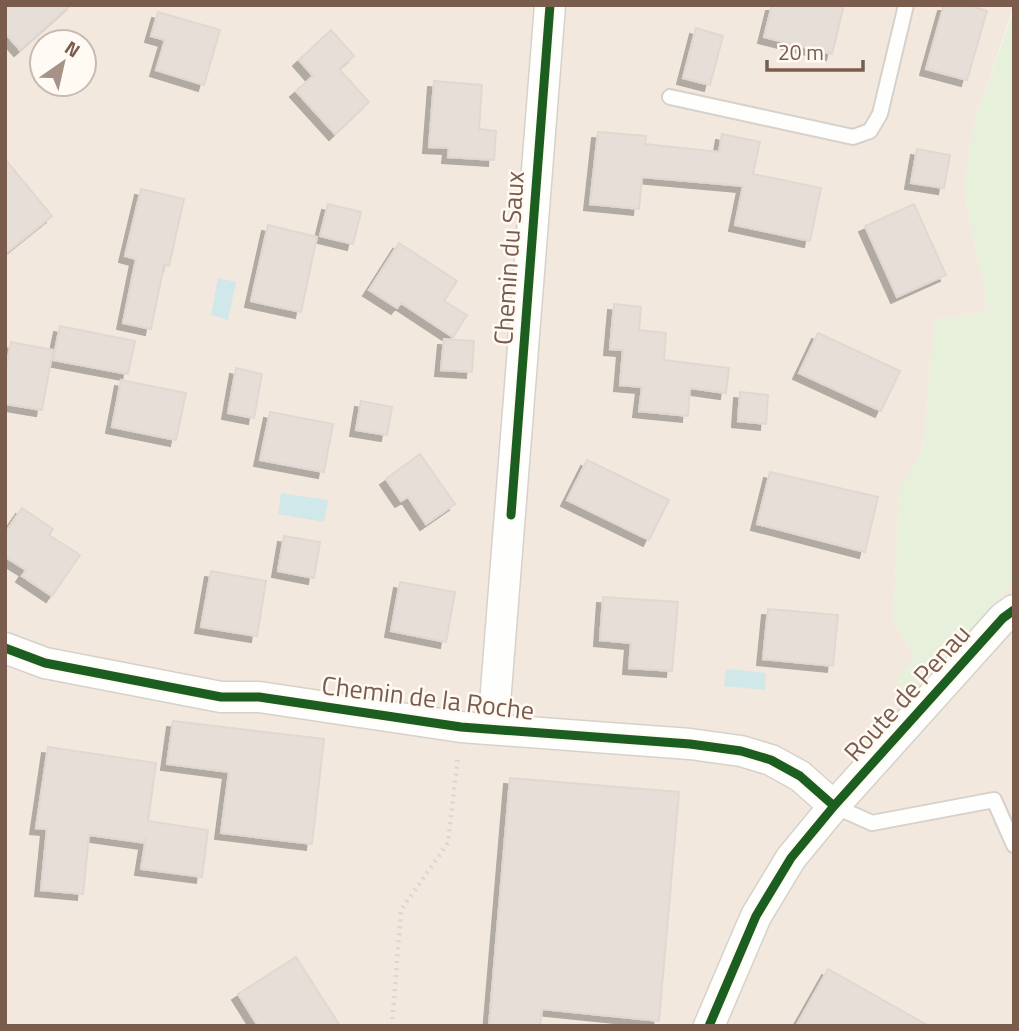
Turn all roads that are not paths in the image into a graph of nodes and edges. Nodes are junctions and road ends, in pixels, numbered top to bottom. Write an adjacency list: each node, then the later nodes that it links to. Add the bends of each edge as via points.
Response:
1 (550, 5): 6 (street, Chemin du Saux)
2 (905, 5): 3 (lane, via 880,114 870,131 853,138)
3 (670, 97)
4 (1014, 610): 7 (street, Route de Penau)
5 (5, 648): 6 (street, Chemin de la Roche, via 45,663 221,697 260,697)
6 (493, 729): 7 (street, Chemin de la Roche, via 741,751 800,776)
7 (834, 806): 8 (lane, via 872,823 994,800); 9 (street, Route de Penau, via 791,858 756,916)
8 (1014, 845)
9 (709, 1026)

